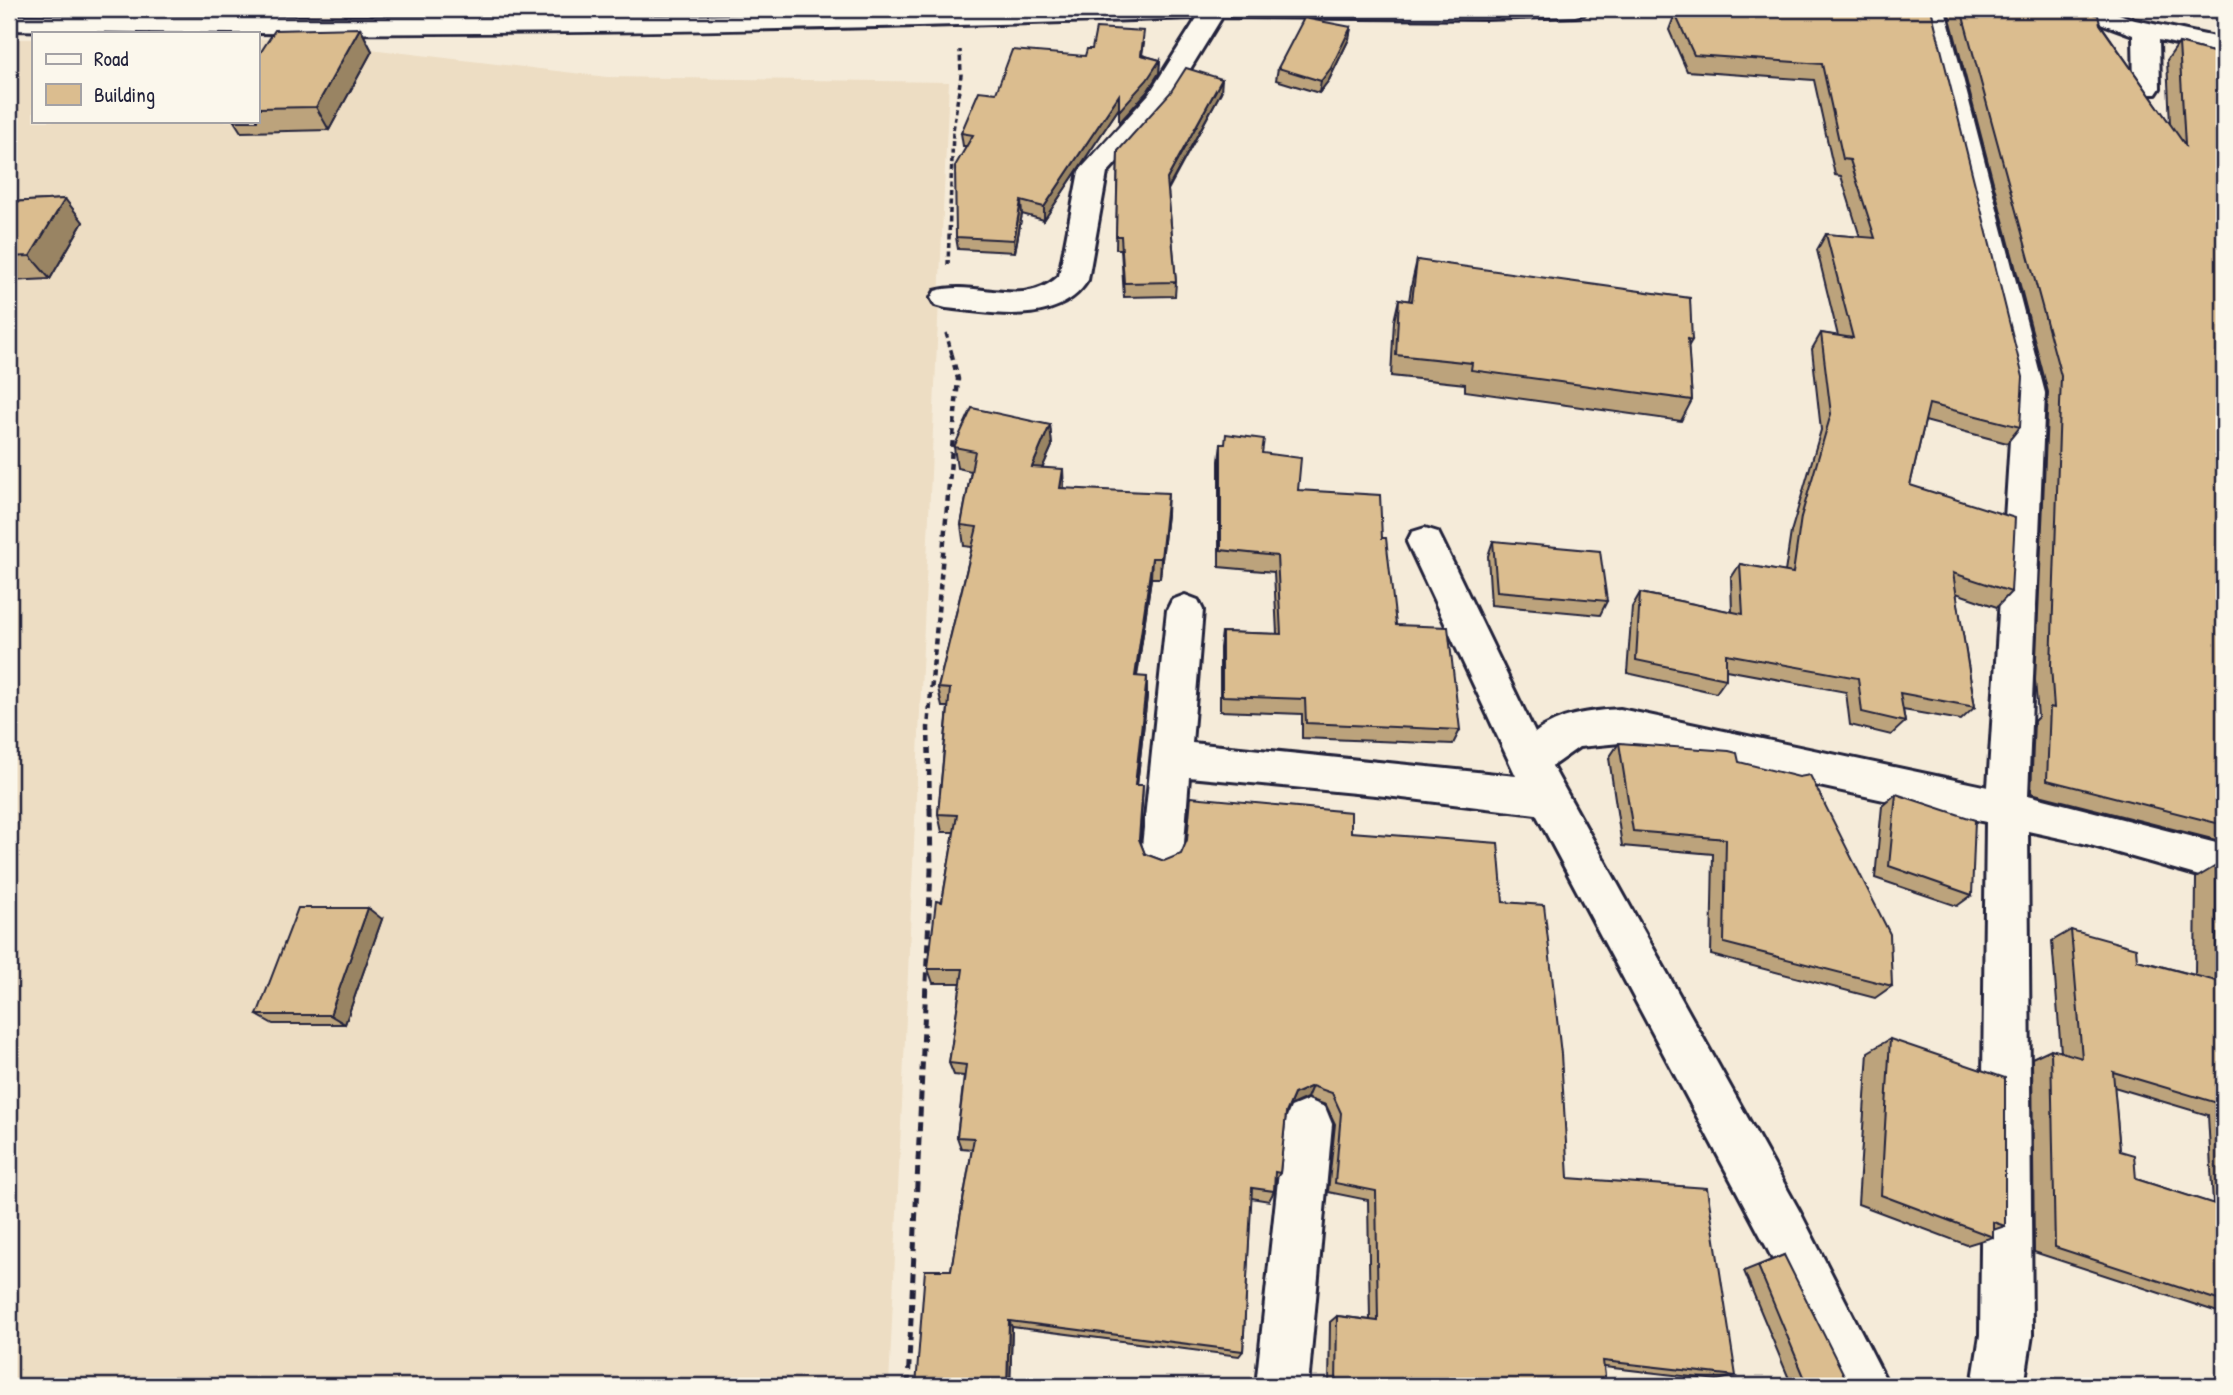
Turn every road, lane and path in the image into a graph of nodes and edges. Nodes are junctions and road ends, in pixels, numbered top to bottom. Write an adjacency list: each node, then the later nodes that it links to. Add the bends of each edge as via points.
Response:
1 (1214, 9): 2 (street); 5 (street); 10 (street, via 1159,99 1093,171 1073,280 1064,292 1034,304)
2 (1575, 9)
3 (1933, 9): 15 (street, via 2029,393)
4 (2085, 9): 7 (street)
5 (962, 18): 6 (street); 10 (path)
6 (9, 23)
7 (2146, 30): 8 (street); 9 (street)
8 (2224, 47)
9 (2147, 88)
10 (946, 299): 19 (path, via 944,326 958,379 929,728 931,870)
11 (1425, 542): 14 (street)
12 (1185, 610): 13 (street)
13 (1171, 758): 14 (street, via 1387,778); 16 (street)
14 (1538, 780): 15 (street, via 1549,743 1576,728 1620,726); 21 (street, via 1783,1229)
15 (2007, 809): 17 (street); 22 (street, via 2006,1335)
16 (1162, 856)
17 (2224, 864)
18 (1308, 1124): 20 (street)
19 (908, 1386)
20 (1282, 1386)
21 (1863, 1386)
22 (1998, 1386)

